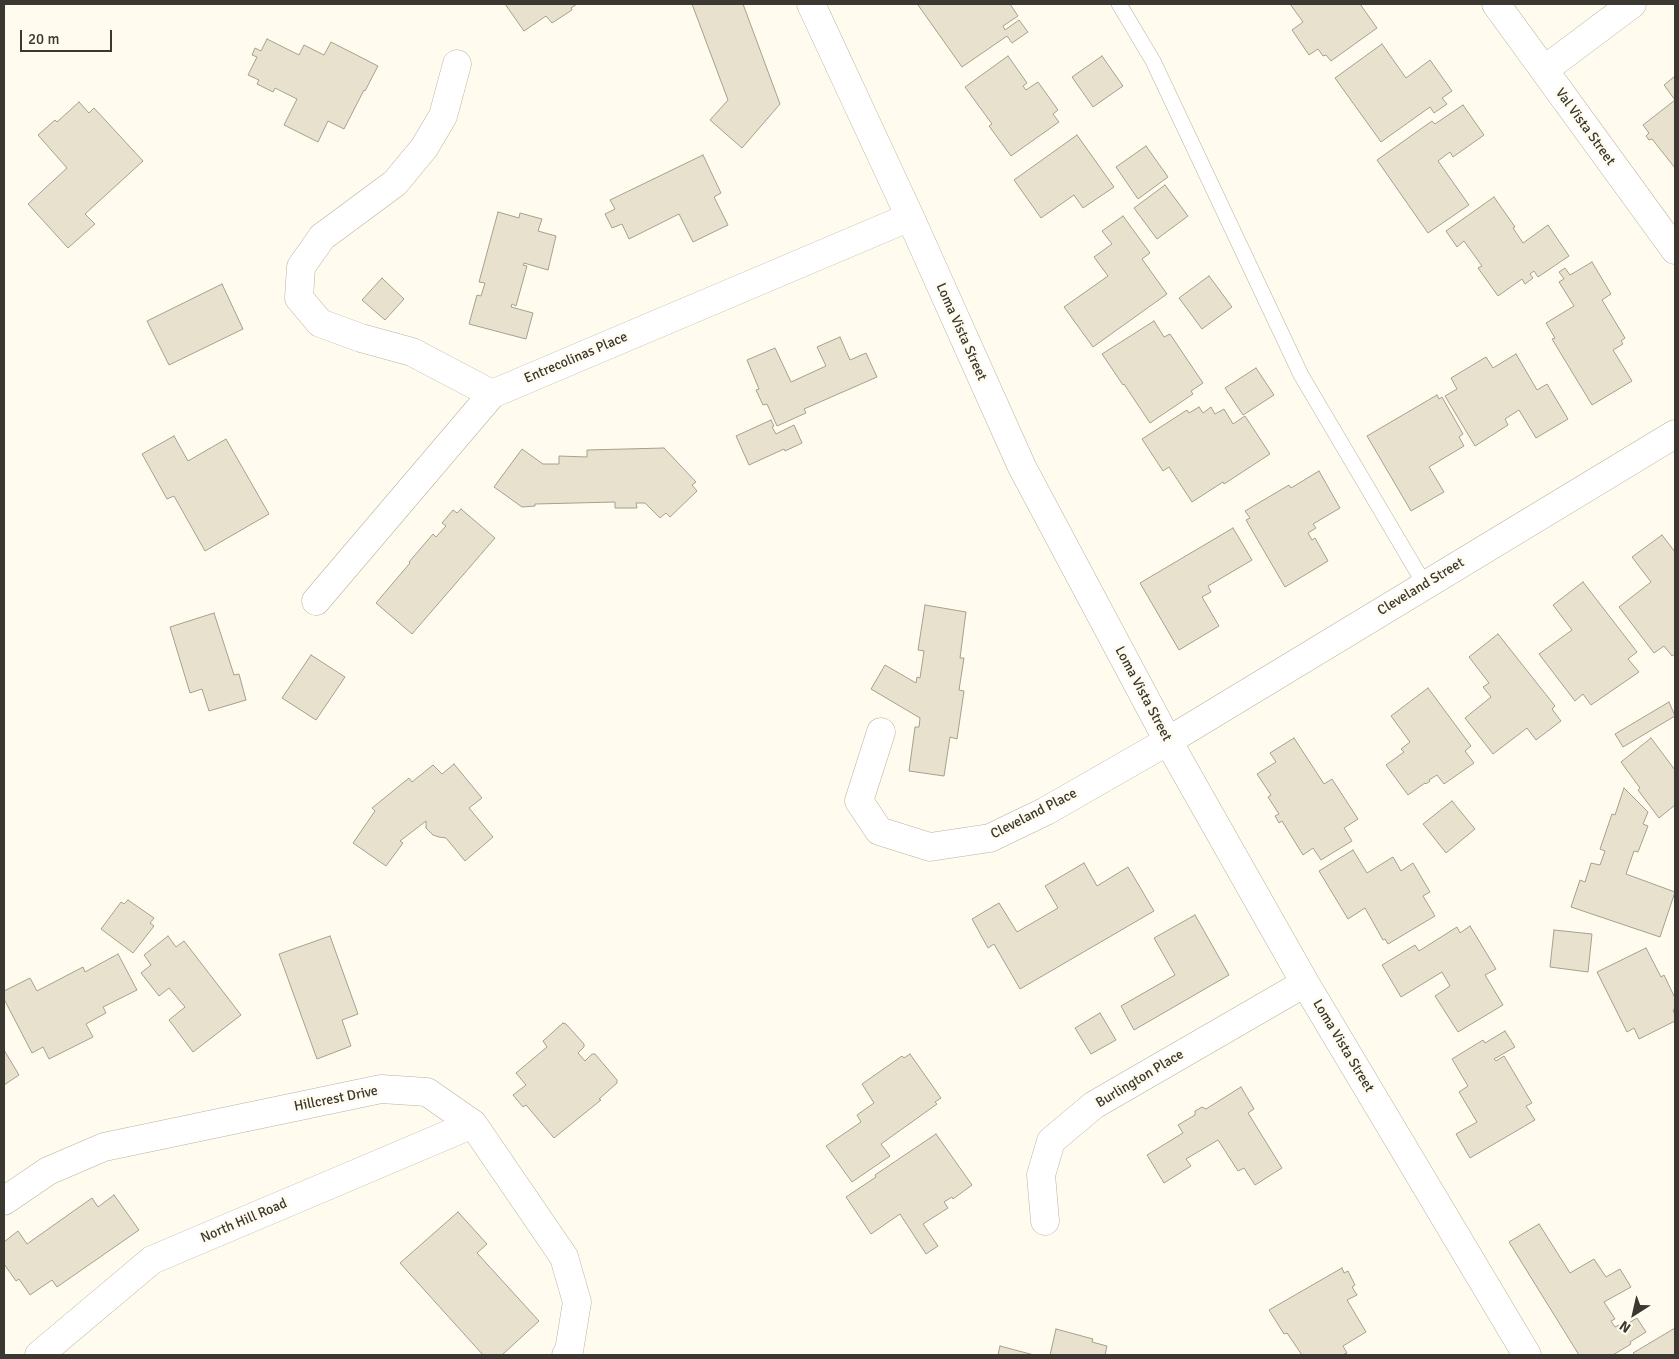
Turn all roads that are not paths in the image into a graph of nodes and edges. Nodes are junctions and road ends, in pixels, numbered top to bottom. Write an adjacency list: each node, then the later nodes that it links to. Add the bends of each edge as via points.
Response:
1 (811, 4): 7 (street, Loma Vista Street)
2 (1119, 4): 11 (lane, via 1153,61 1301,376)
3 (1496, 4): 6 (street, Val Vista Street)
4 (1632, 4): 6 (street)
5 (457, 64): 9 (street, via 443,116 424,148 395,183 322,237 302,266 299,298 320,323 412,352)
6 (1544, 70): 8 (street, Val Vista Street)
7 (910, 217): 9 (street, Entrecolinas Place); 14 (street, Loma Vista Street, via 1022,467)
8 (1675, 250)
9 (492, 394): 12 (street, Entrecolinas Place)
10 (1675, 434): 11 (street, Cleveland Street)
11 (1425, 586): 14 (street, Cleveland Street)
12 (316, 601)
13 (881, 732): 14 (street, Cleveland Place, via 859,800 879,830 930,846 990,838 1046,811)
14 (1168, 741): 15 (street, Loma Vista Street)
15 (1305, 982): 18 (street, Burlington Place, via 1094,1105 1051,1141 1041,1174); 21 (street, Loma Vista Street)
16 (473, 1124): 17 (street, Hillcrest Drive, via 427,1092 381,1089 104,1147 48,1171); 19 (street, North Hill Road, via 152,1260); 20 (street, Hillcrest Drive, via 564,1257 577,1302 570,1351)
17 (4, 1201)
18 (1045, 1221)
19 (40, 1355)
20 (566, 1355)
21 (1527, 1355)

